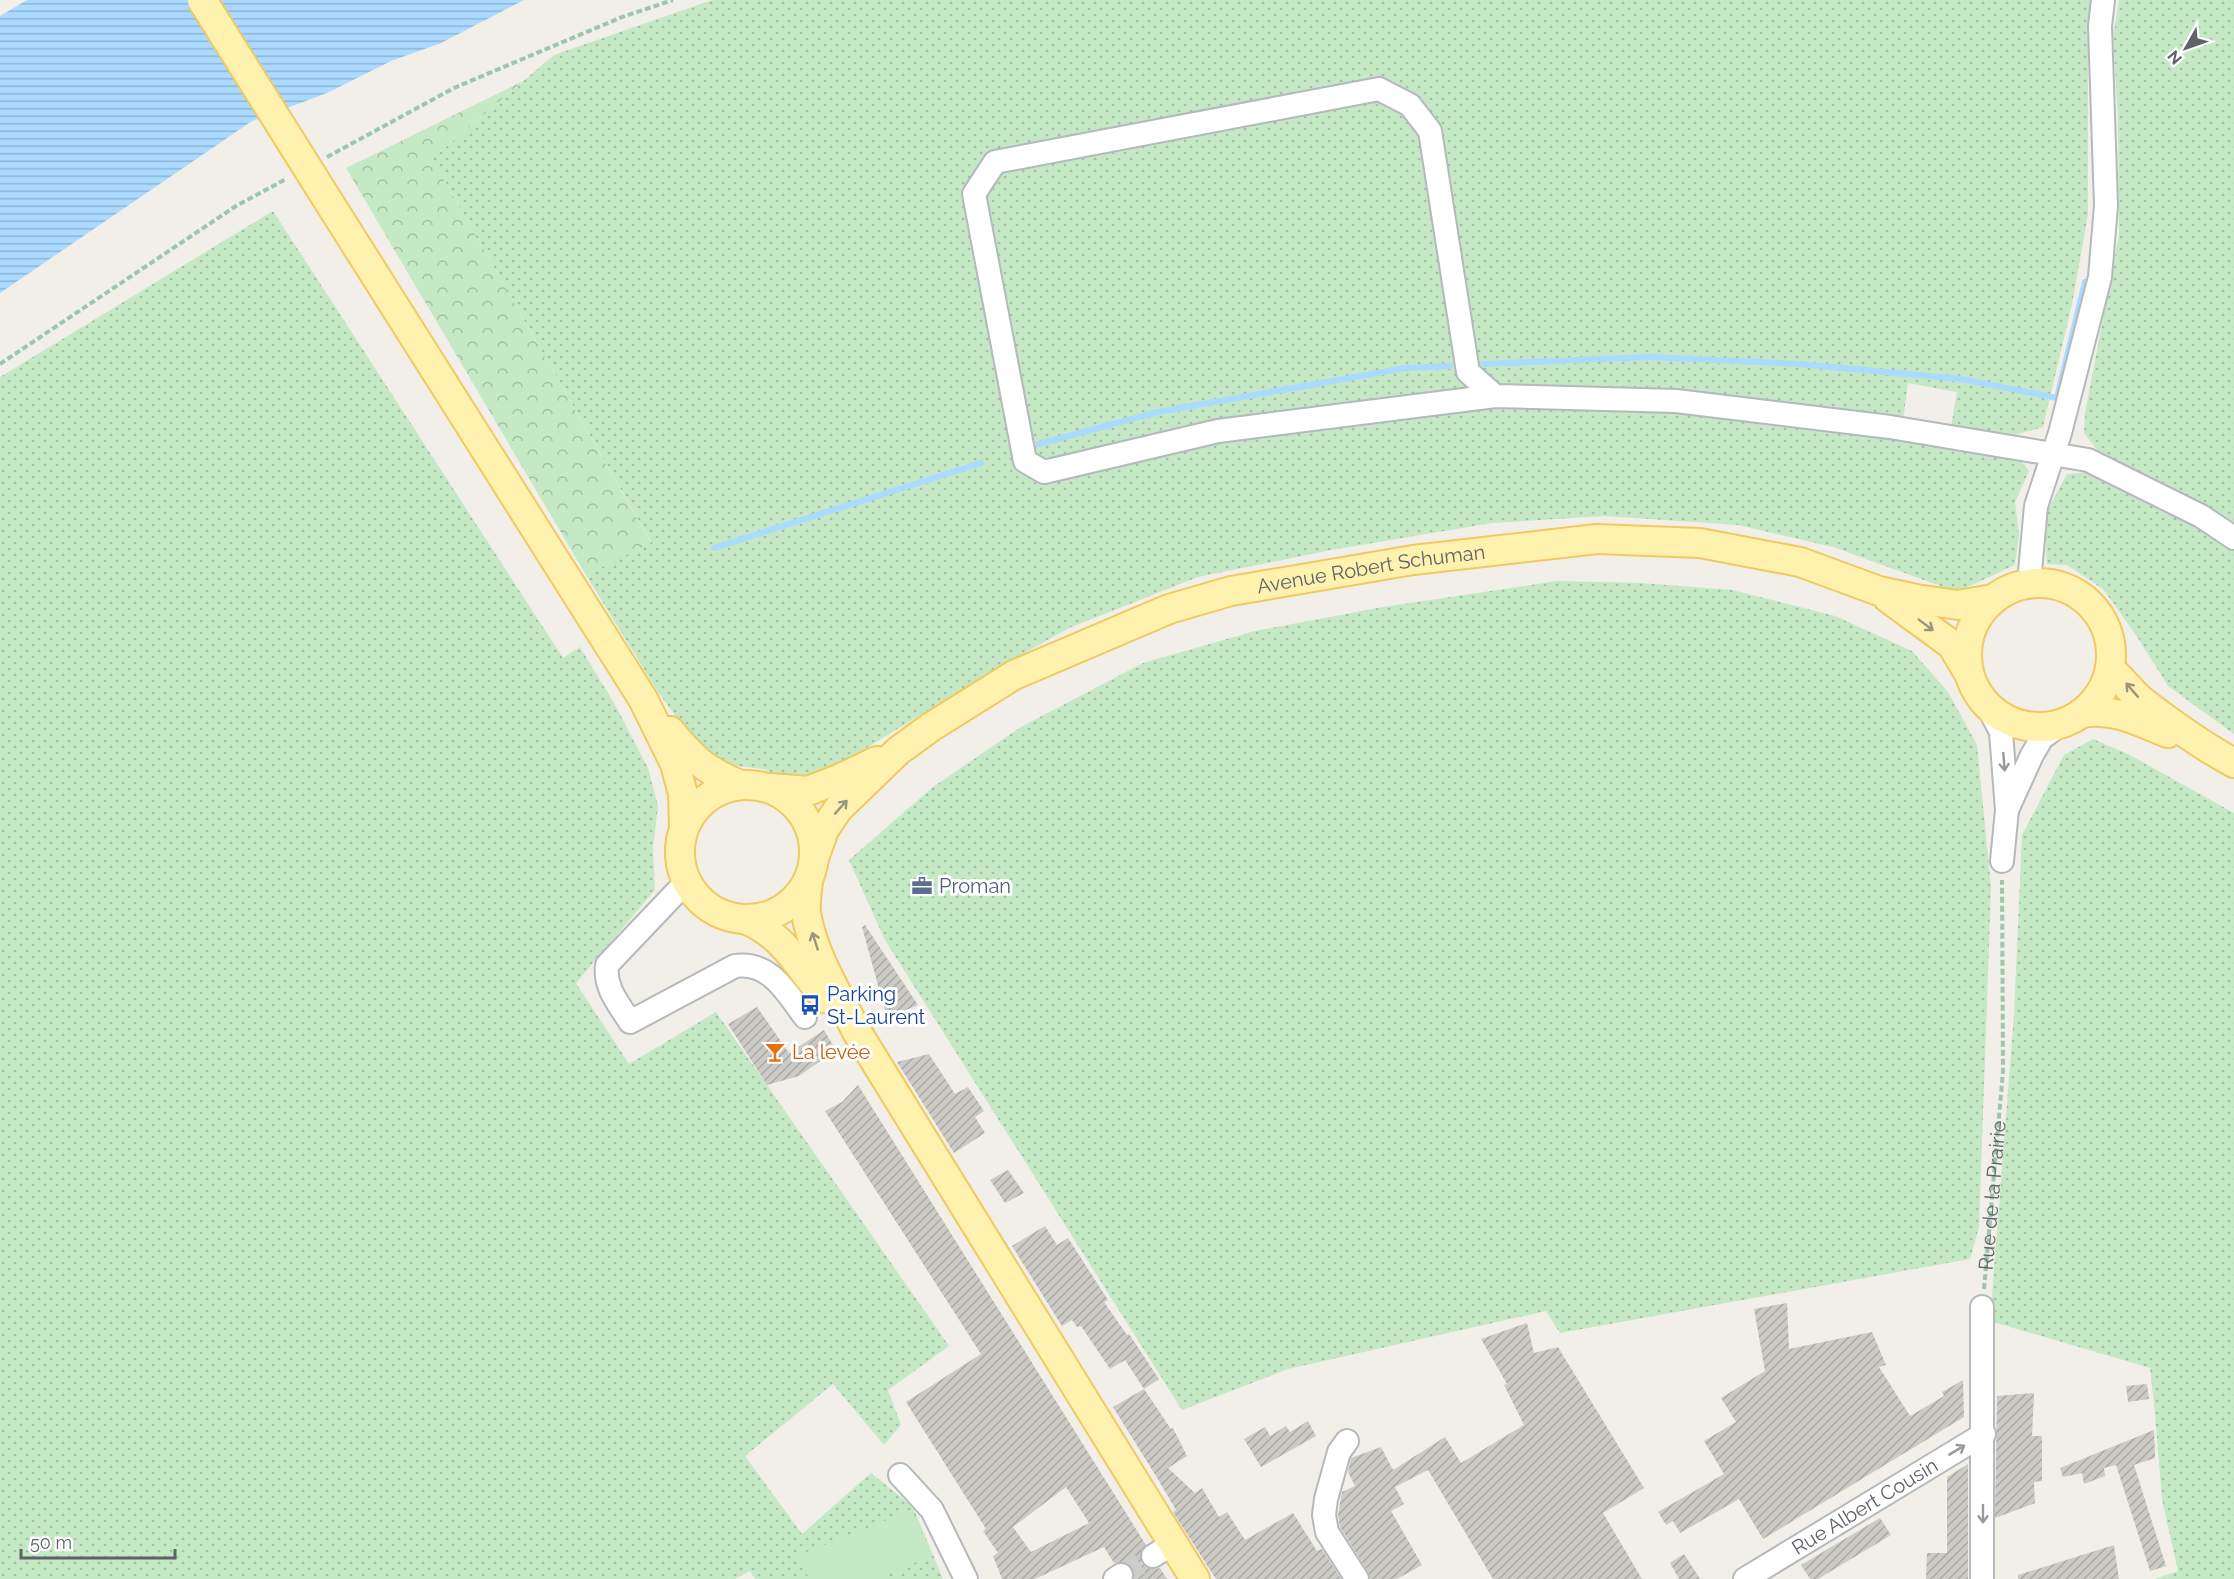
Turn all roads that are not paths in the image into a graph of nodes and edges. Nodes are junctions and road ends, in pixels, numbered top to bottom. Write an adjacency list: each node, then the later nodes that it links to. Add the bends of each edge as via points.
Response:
1 (202, 0): 11 (main road, bridge)
2 (2103, 0): 4 (street, via 2100,26 2106,206 2100,277)
3 (1495, 396): 3 (street, via 1468,372 1430,131 1410,105 1379,89 995,162 974,194 1025,461 1044,472 1218,431); 4 (street, via 1676,401 1890,427)
4 (2053, 453): 5 (street, via 2088,460 2201,516); 6 (street, via 2036,506)
5 (2234, 538)
6 (2030, 583): 8 (main road, via 2010,588); 9 (main road, via 2068,589 2084,599 2107,631)
7 (1879, 591): 8 (main road, Avenue Robert Schuman, via 1958,605); 10 (main road, Avenue Robert Schuman, one-way to 10, via 1953,645); 14 (main road, Avenue Robert Schuman, via 1800,562 1700,543 1597,539 1413,560 1231,591 1168,609 1014,675)
8 (1993, 599): 10 (main road, via 1979,613 1970,632 1966,651)
9 (2110, 669): 13 (main road, via 2093,703); 15 (main road, one-way to 9, via 2141,700)
10 (1968, 672): 12 (main road)
11 (643, 699): 16 (main road, via 693,759); 19 (main road, via 675,764 683,794)
12 (1988, 707): 13 (main road, via 2023,726 2042,728); 18 (street, one-way to 18, via 2001,732)
13 (2072, 719): 15 (main road, via 2099,710 2128,717); 18 (street, via 2042,738)
14 (897, 752): 17 (main road, Avenue Robert Schuman, via 808,791); 21 (main road, Avenue Robert Schuman, one-way to 14, via 824,830 838,809)
15 (2223, 757)
16 (738, 784): 17 (main road); 19 (main road, via 708,796)
17 (769, 788): 21 (main road, via 784,795 805,817 813,837)
18 (2007, 810): 20 (street)
19 (684, 825): 22 (main road, via 680,864)
20 (2002, 861)
21 (811, 869): 23 (main road, via 798,896 784,909); 25 (main road, one-way to 21, via 815,945 806,911)
22 (686, 882): 23 (main road, via 712,909); 24 (street, via 607,965 609,988 630,1022 735,966 749,964 777,980)
23 (747, 920): 25 (main road, via 762,926 787,948)
24 (805, 1017)
25 (857, 1032): 31 (main road, via 1163,1550)
26 (1982, 1307): 27 (street)
27 (1984, 1434): 33 (street, Rue Albert Cousin, one-way to 27); 34 (street, one-way to 34)
28 (1347, 1441): 32 (street, via 1339,1452 1324,1515 1327,1532)
29 (900, 1475): 30 (street, via 932,1510)
30 (966, 1579)
31 (1195, 1579)
32 (1357, 1579)
33 (1745, 1579)
34 (1982, 1579)

